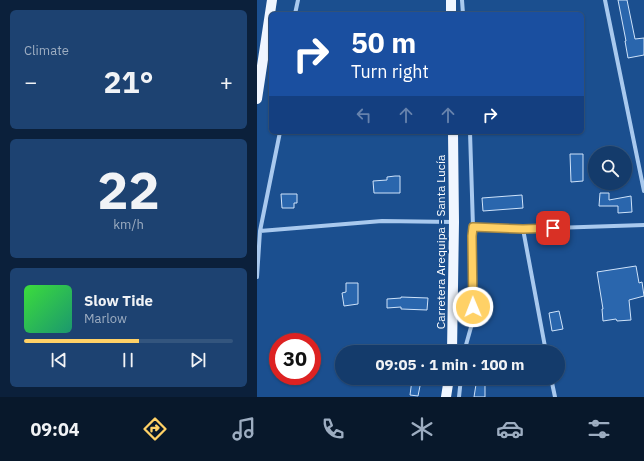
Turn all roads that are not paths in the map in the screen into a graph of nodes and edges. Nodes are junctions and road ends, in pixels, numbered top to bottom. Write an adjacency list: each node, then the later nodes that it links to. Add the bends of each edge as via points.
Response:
1 (272, 0): 6 (main road)
2 (298, 0): 7 (street)
3 (451, 0): 8 (main road)
4 (462, 0): 9 (street)
5 (605, 0): 15 (street)
6 (270, 12)
7 (295, 12)
8 (451, 12)
9 (463, 12)
10 (269, 20): 11 (main road)
11 (257, 99)
12 (280, 134): 20 (street)
13 (453, 134): 16 (main road, Carretera Arequipa - Santa Lucía)
14 (469, 134): 18 (street)
15 (644, 191)
16 (454, 222): 20 (street, via 383,221); 22 (main road, Carretera Arequipa - Santa Lucía)
17 (644, 225): 19 (street)
18 (473, 227): 19 (street); 23 (street, via 473,320)
19 (523, 229): 24 (street)
20 (260, 231): 21 (street)
21 (257, 276)
22 (452, 345)
23 (466, 345)
24 (545, 345)
25 (448, 385): 29 (main road)
26 (450, 385): 30 (street)
27 (460, 385): 31 (street)
28 (552, 385): 32 (street)
29 (446, 397)
30 (453, 397)
31 (459, 397)
32 (555, 397)

